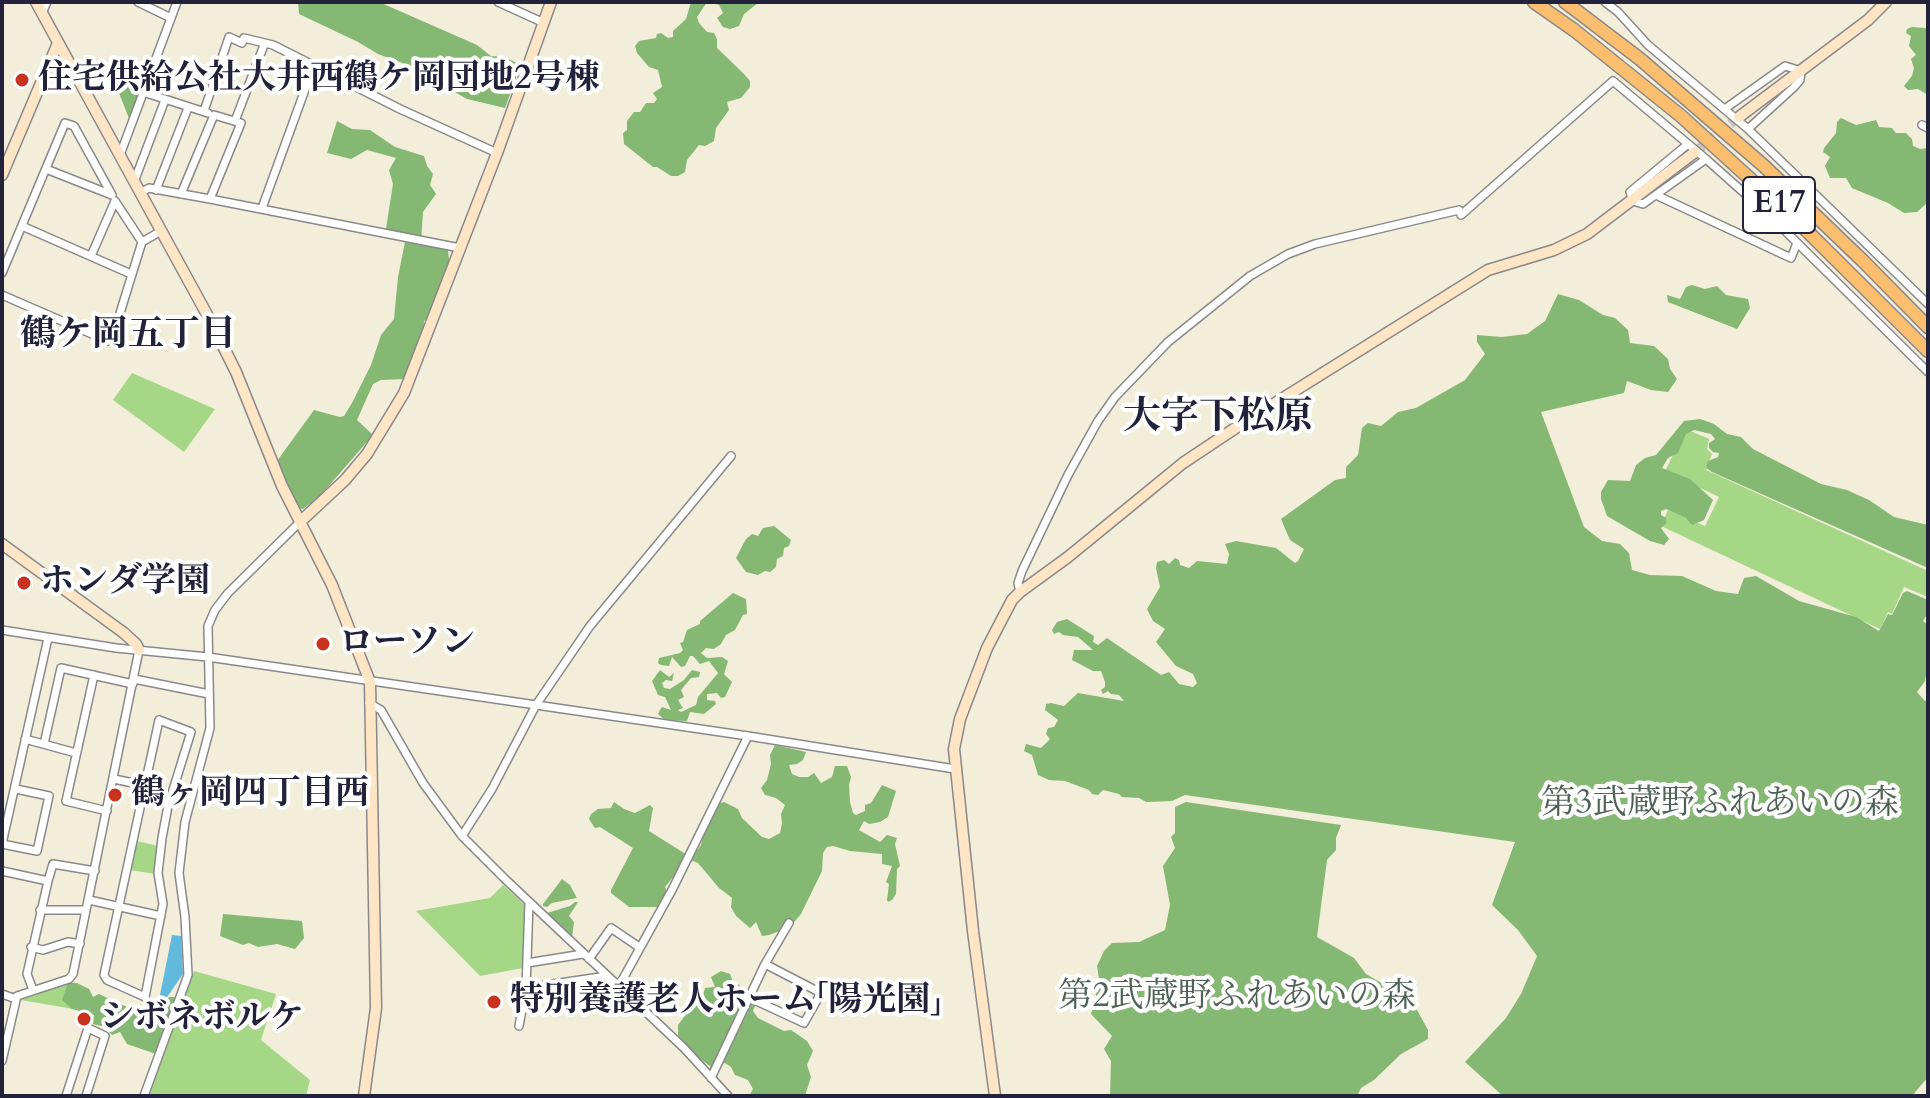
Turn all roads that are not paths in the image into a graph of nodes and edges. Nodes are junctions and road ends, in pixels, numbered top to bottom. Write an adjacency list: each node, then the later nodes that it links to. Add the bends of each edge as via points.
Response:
1 (36, 2): 11 (street)
2 (47, 2): 11 (street)
3 (138, 2): 12 (street)
4 (177, 2): 12 (street)
5 (498, 2): 13 (street)
6 (551, 2): 13 (street)
7 (1534, 2): 53 (highway, E17, via 1681,116)
8 (1565, 2): 52 (highway, E17, via 1764,166)
9 (1605, 2): 21 (street, via 1648,45)
10 (1886, 2): 17 (street)
11 (42, 13): 14 (street)
12 (171, 18): 18 (street)
13 (544, 23): 28 (street)
14 (58, 43): 29 (street); 32 (street)
15 (264, 45): 16 (street); 22 (street, via 229,37); 25 (street)
16 (314, 65): 28 (street); 41 (street)
17 (1801, 71): 21 (street, via 1785,66); 24 (street); 26 (street, via 1794,87)
18 (143, 92): 19 (street); 29 (street)
19 (165, 100): 20 (street); 33 (street)
20 (188, 108): 22 (street); 34 (street)
21 (1726, 108): 26 (street)
22 (204, 111): 23 (street)
23 (214, 115): 25 (street); 36 (street)
24 (1739, 117)
25 (235, 121): 39 (street, via 241,123)
26 (1748, 129): 51 (street)
27 (1691, 148): 30 (street); 40 (street); 58 (street, via 1613,81 1460,212 1315,244 1250,276 1168,342 1115,397 1090,434 1022,571)
28 (497, 153): 46 (street)
29 (120, 155): 33 (street)
30 (1706, 159): 37 (street); 45 (street)
31 (46, 169): 38 (street); 38 (street, via 65,123 74,126); 42 (street)
32 (3, 170)
33 (134, 182): 35 (street)
34 (156, 190): 35 (street); 36 (street)
35 (140, 193): 43 (street)
36 (181, 194): 39 (street)
37 (1656, 195): 40 (street, via 1643,204); 45 (street, via 1791,258)
38 (113, 198): 44 (street); 47 (street)
39 (210, 199): 41 (street)
40 (1633, 201): 58 (street, via 1565,246 1475,278 1240,425 1183,463)
41 (262, 208): 46 (street)
42 (22, 226): 47 (street); 48 (street)
43 (161, 231): 44 (street); 56 (street, via 236,372)
44 (142, 242): 49 (street)
45 (1797, 243): 54 (street)
46 (460, 248): 56 (street, via 389,420 356,467)
47 (91, 256): 49 (street)
48 (2, 273)
49 (131, 274): 50 (street, via 108,341)
50 (2, 295)
51 (1928, 304)
52 (1928, 327)
53 (1928, 351)
54 (1928, 372)
55 (731, 456): 70 (street, via 590,626)
56 (301, 521): 64 (street, via 215,610 208,626); 67 (street)
57 (2, 544): 60 (street)
58 (1020, 592): 75 (street, via 993,636 960,719)
59 (2, 630): 61 (street)
60 (124, 633): 62 (street); 63 (street)
61 (48, 638): 62 (street); 72 (street)
62 (116, 648): 63 (street)
63 (139, 650): 64 (street); 66 (street)
64 (208, 657): 67 (street); 68 (street)
65 (94, 675): 66 (street); 73 (street, via 61,668); 74 (street)
66 (133, 682): 68 (street); 76 (street)
67 (370, 682): 69 (street); 70 (street)
68 (209, 694): 109 (street, via 210,728 180,856 188,975)
69 (369, 703): 80 (street, via 381,710 423,783); 110 (street, via 376,1008)
70 (536, 705): 71 (street); 80 (street)
71 (748, 736): 75 (street); 93 (street)
72 (25, 739): 73 (street); 78 (street)
73 (44, 744): 74 (street)
74 (76, 753): 79 (street, via 66,801)
75 (955, 769): 112 (street)
76 (114, 779): 77 (street); 79 (street)
77 (143, 785): 86 (street); 89 (street, via 159,720 191,732 162,838)
78 (16, 789): 78 (street, via 2,844 37,851 49,796)
79 (107, 811): 82 (street)
80 (462, 836): 85 (street)
81 (2, 871): 83 (street)
82 (95, 871): 83 (street, via 53,864); 84 (street)
83 (48, 881): 87 (street)
84 (89, 900): 86 (street); 88 (street)
85 (529, 903): 94 (street); 95 (street)
86 (118, 907): 89 (street); 89 (street, via 104,975 145,997)
87 (40, 910): 88 (street); 92 (street)
88 (86, 910): 91 (street)
89 (161, 916)
90 (789, 923): 96 (street)
91 (80, 944): 92 (street); 100 (street, via 72,977)
92 (31, 947): 100 (street, via 27,974)
93 (639, 947): 94 (street, via 611,928); 98 (street)
94 (586, 956): 95 (street); 97 (street)
95 (527, 963): 99 (street)
96 (765, 964): 102 (street); 102 (street, via 821,993 804,1023)
97 (607, 976): 98 (street); 99 (street)
98 (619, 986): 106 (street)
99 (526, 988): 104 (street)
100 (33, 990): 103 (street)
101 (2, 994): 103 (street)
102 (750, 998): 106 (street)
103 (16, 999): 105 (street)
104 (519, 1026)
105 (2, 1061)
106 (711, 1078): 111 (street)
107 (66, 1096): 108 (street, via 88,1028 105,1036)
108 (86, 1096)
109 (144, 1096)
110 (364, 1096)
111 (728, 1096)
112 (995, 1096)

